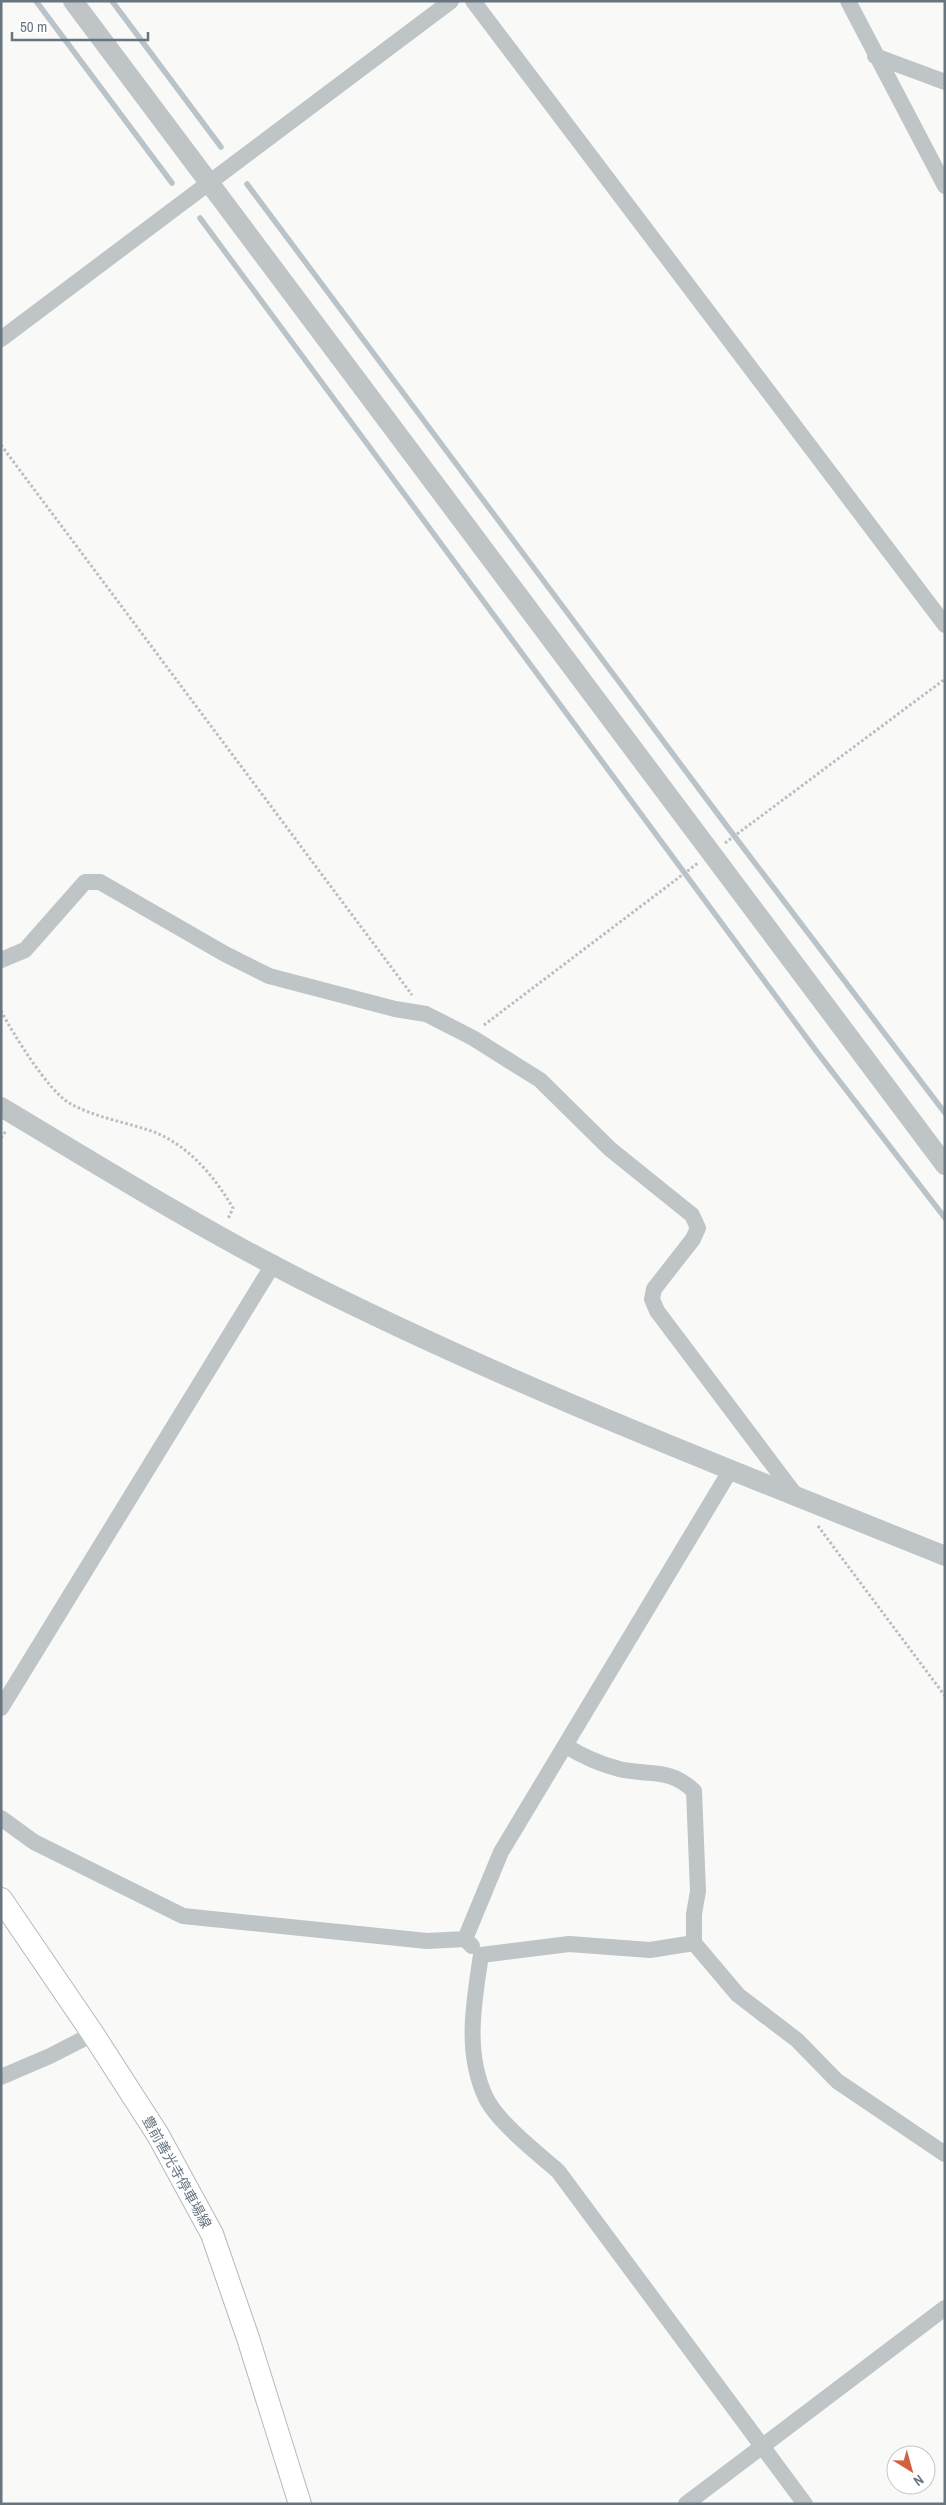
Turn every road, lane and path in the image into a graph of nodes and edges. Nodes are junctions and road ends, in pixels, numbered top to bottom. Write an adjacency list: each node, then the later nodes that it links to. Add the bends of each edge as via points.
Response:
1 (73, 1): 7 (street)
2 (451, 1): 7 (street)
3 (473, 1): 11 (street)
4 (848, 1): 5 (street)
5 (876, 56): 6 (street); 8 (street)
6 (945, 82)
7 (210, 182): 9 (street); 20 (street)
8 (945, 186)
9 (1, 339)
10 (1, 445): 17 (path)
11 (945, 625)
12 (945, 679): 13 (path)
13 (727, 841)
14 (693, 867): 18 (path, via 482,1026)
15 (1, 960): 17 (street, via 25,950 85,882 100,882 268,976)
16 (1, 1011): 21 (path, via 12,1032 50,1084 68,1102 167,1138 188,1152 218,1183 233,1208)
17 (426, 1014): 18 (street)
18 (473, 1038): 24 (street, via 540,1080 610,1149 692,1215 698,1228 693,1239 654,1289 652,1299 657,1311)
19 (1, 1107): 21 (street)
20 (945, 1165)
21 (221, 1235): 22 (street)
22 (274, 1263): 23 (street, via 300,1279 442,1346); 27 (street)
23 (730, 1471): 24 (street); 28 (street)
24 (797, 1497): 25 (street); 26 (path)
25 (945, 1556)
26 (945, 1696)
27 (1, 1708)
28 (566, 1746): 31 (street, via 501,1852); 32 (street, via 580,1755 620,1769 664,1773 685,1782 694,1791 698,1891)
29 (1, 1818): 31 (street, via 34,1842 183,1916 427,1941)
30 (1, 1899): 34 (main road, 豊前善光寺停車場線)
31 (465, 1939): 33 (street)
32 (694, 1943): 33 (street, via 650,1950 569,1944); 36 (street, via 738,1995 797,2040 837,2081)
33 (481, 1955): 38 (street, via 471,2023 476,2069 486,2099 514,2132 558,2171)
34 (93, 2034): 35 (street); 39 (main road, 豊前善光寺停車場線, via 158,2135 212,2234)
35 (1, 2077)
36 (945, 2154)
37 (945, 2308): 38 (street)
38 (762, 2447): 40 (street); 41 (street)
39 (300, 2504)
40 (686, 2504)
41 (805, 2504)

